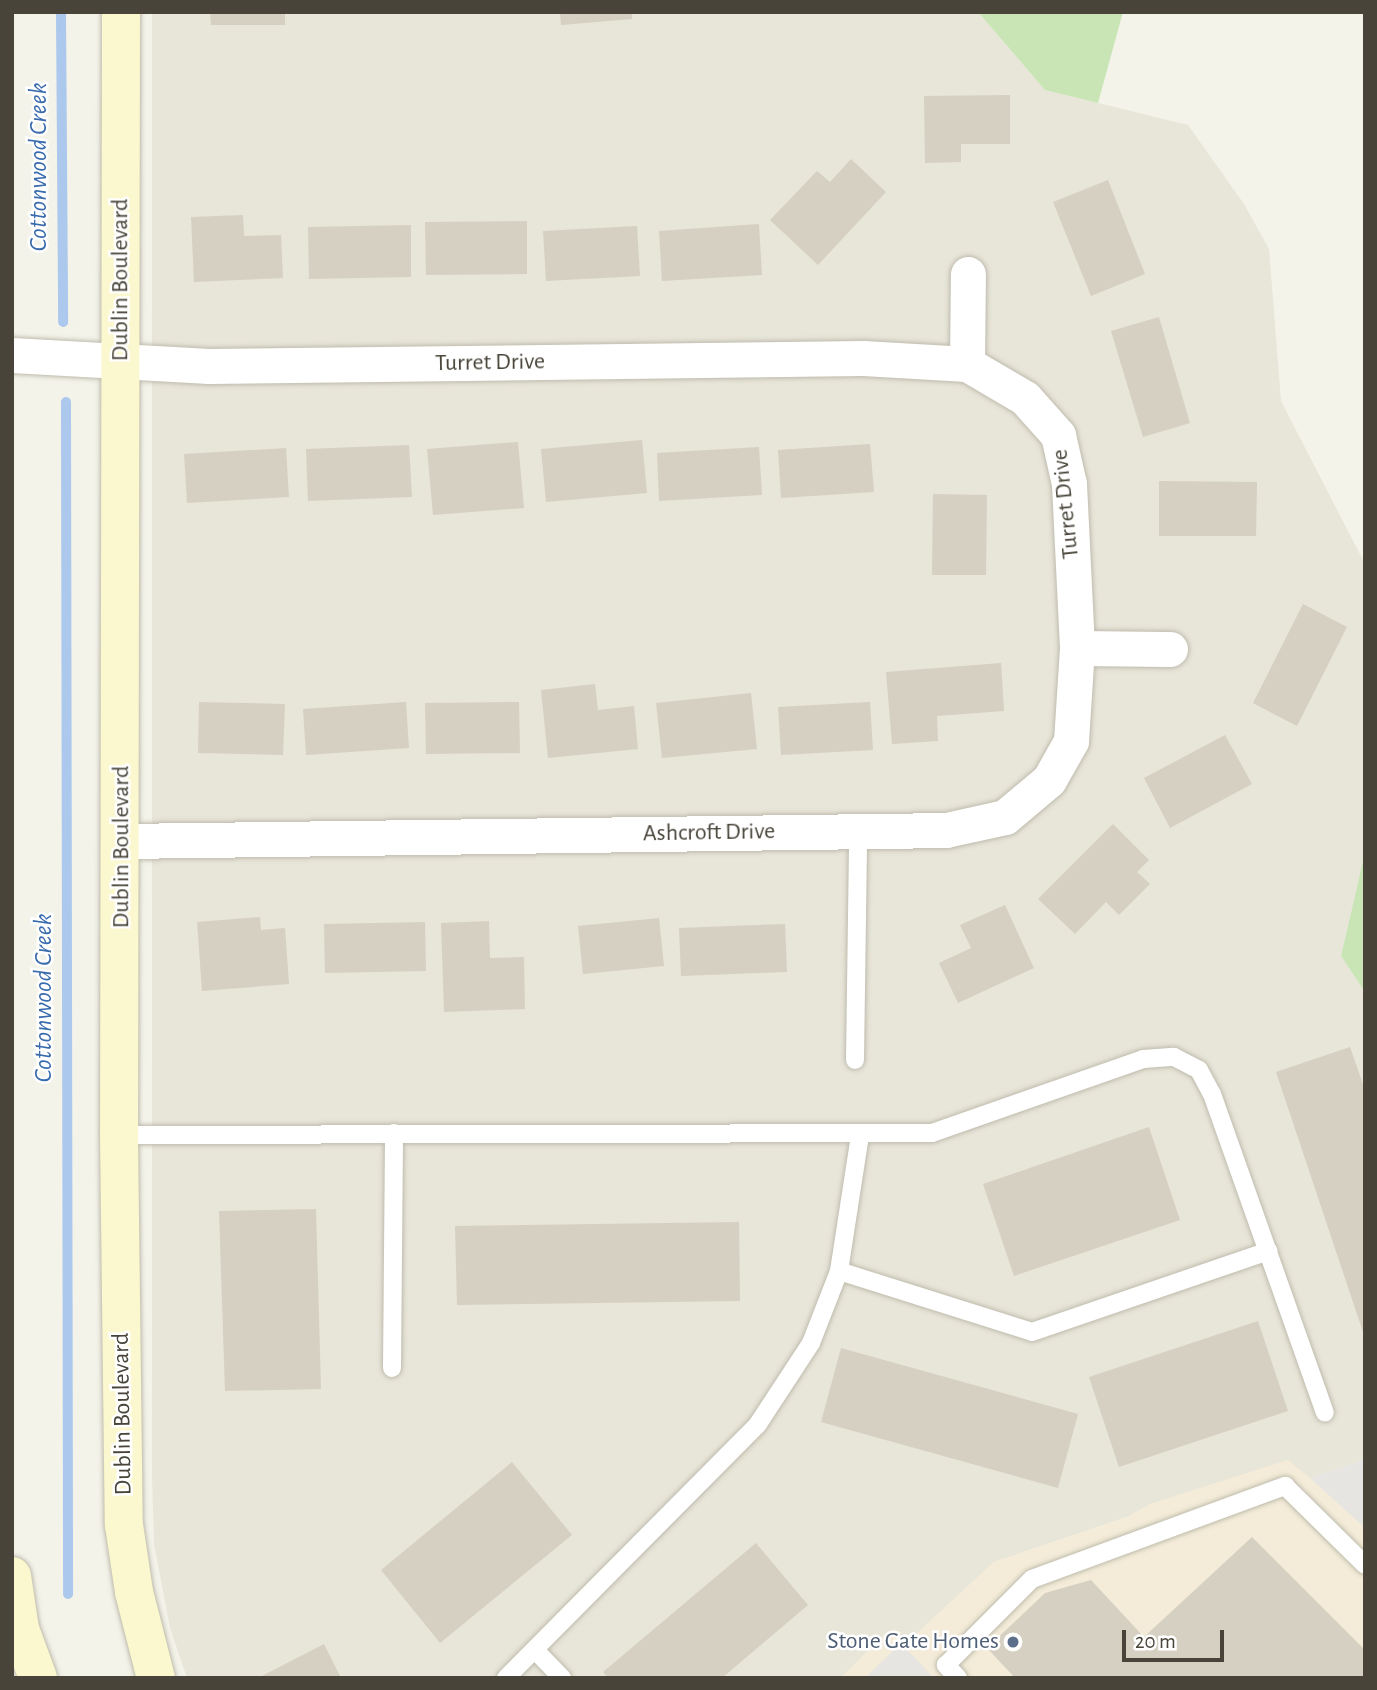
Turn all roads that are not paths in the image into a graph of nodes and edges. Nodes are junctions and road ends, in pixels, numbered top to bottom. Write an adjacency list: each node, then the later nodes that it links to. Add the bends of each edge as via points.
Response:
1 (121, 12): 4 (main road, Dublin Boulevard)
2 (968, 274): 5 (street)
3 (12, 355): 4 (street, Turret Drive)
4 (121, 361): 5 (street, Turret Drive, via 223,366 863,358); 9 (main road, Dublin Boulevard)
5 (967, 364): 6 (street, Turret Drive, via 1025,398 1058,435 1069,484)
6 (1077, 648): 7 (street); 8 (street, Ashcroft Drive, via 1071,741 1049,780 1014,810 1005,817 946,830)
7 (1170, 649)
8 (858, 831): 9 (street, Ashcroft Drive); 10 (lane)
9 (122, 841): 12 (main road, Dublin Boulevard)
10 (855, 1060)
11 (394, 1133): 12 (lane); 13 (lane); 16 (lane)
12 (119, 1135): 21 (main road, Dublin Boulevard, via 124,1525)
13 (860, 1135): 14 (lane, via 932,1133 1143,1059 1174,1057 1199,1070 1212,1094); 15 (lane)
14 (1269, 1251): 15 (lane, via 1032,1332); 17 (lane)
15 (839, 1271): 20 (lane, via 811,1343 758,1424)
16 (392, 1368)
17 (1325, 1413)
18 (1365, 1565): 25 (lane, via 1285,1486 1032,1579 946,1665)
19 (12, 1576): 22 (main road, via 20,1629)
20 (535, 1650): 23 (lane); 24 (lane)
21 (150, 1676)
22 (38, 1678)
23 (506, 1678)
24 (562, 1678)
25 (958, 1678)

